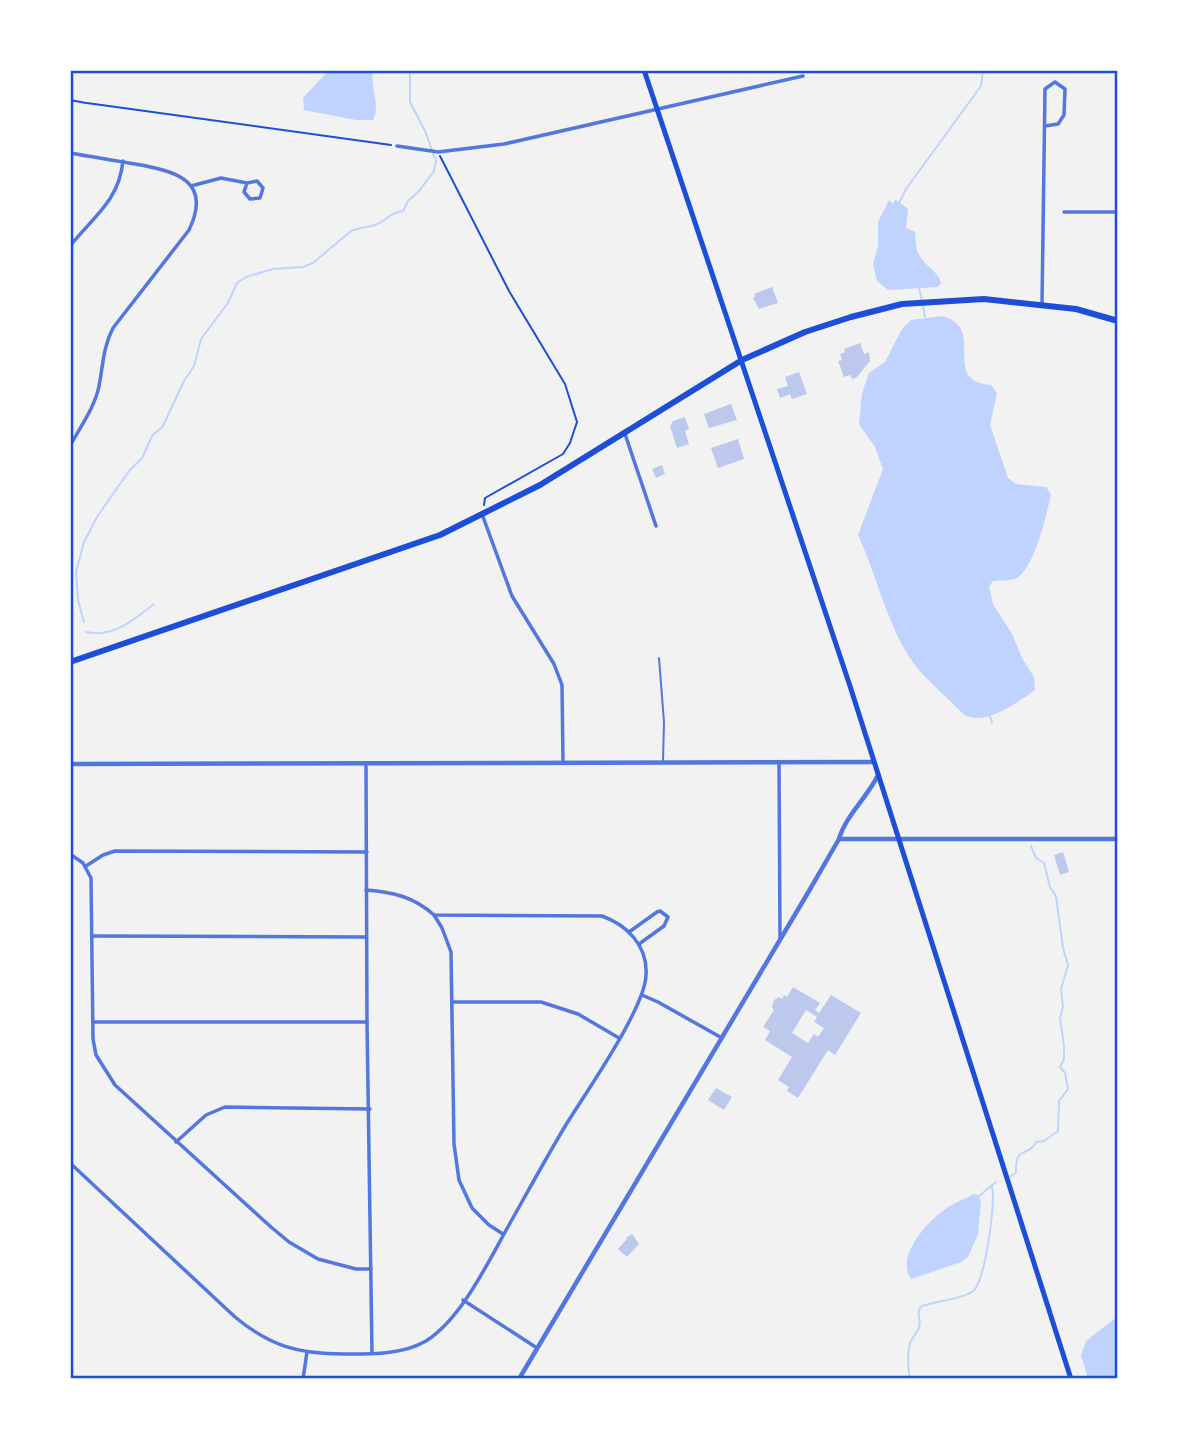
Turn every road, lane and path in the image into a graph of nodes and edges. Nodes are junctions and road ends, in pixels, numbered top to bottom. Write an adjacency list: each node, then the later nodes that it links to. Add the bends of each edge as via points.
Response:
1 (644, 70): 4 (main road)
2 (803, 76): 4 (street)
3 (70, 100): 6 (path)
4 (657, 110): 7 (street, via 504,144); 17 (main road)
5 (1045, 126): 5 (street, via 1045,89 1055,82 1065,89 1064,115 1058,124); 15 (street)
6 (397, 146): 7 (street)
7 (438, 152): 20 (path, via 509,291 565,384 577,422 563,454 485,498)
8 (70, 153): 9 (street)
9 (123, 162): 11 (street, via 176,173); 14 (street, via 114,194)
10 (247, 183): 10 (street, via 246,197 260,198 261,184); 11 (street, via 221,178)
11 (191, 186): 19 (street, via 196,214 189,230 113,328 106,341 94,402)
12 (1064, 212): 13 (street)
13 (1118, 212)
14 (70, 246)
15 (1042, 304): 16 (main road); 17 (main road, via 984,299 902,304 805,332)
16 (1118, 321)
17 (742, 360): 18 (main road); 27 (main road)
18 (625, 434): 20 (main road); 21 (street)
19 (70, 446)
20 (482, 514): 23 (main road, via 440,535); 24 (street, via 512,596 562,685)
21 (656, 526)
22 (659, 658): 25 (lane)
23 (70, 662)
24 (563, 762): 25 (street); 29 (street)
25 (663, 762): 26 (street)
26 (779, 762): 27 (street); 42 (street)
27 (874, 762): 30 (main road)
28 (70, 764): 29 (street)
29 (366, 764): 34 (street)
30 (878, 774): 31 (street); 32 (main road)
31 (839, 839): 32 (street); 42 (street)
32 (898, 839): 33 (street); 61 (main road)
33 (1118, 839)
34 (367, 852): 36 (street, via 116,851); 37 (street)
35 (70, 854): 36 (street)
36 (85, 866): 40 (street, via 91,878)
37 (366, 890): 38 (street, via 400,895); 41 (street)
38 (434, 915): 39 (street, via 602,916 619,922); 45 (street, via 451,952)
39 (629, 932): 43 (street); 43 (street, via 657,912 668,917 664,926)
40 (91, 936): 41 (street); 46 (street)
41 (366, 937): 47 (street)
42 (780, 940): 49 (street)
43 (639, 944): 44 (street, via 647,972)
44 (642, 995): 48 (street); 49 (street)
45 (452, 1002): 48 (street, via 541,1002 578,1014); 53 (street, via 454,1144 459,1180 472,1208)
46 (93, 1022): 47 (street); 51 (street, via 96,1055 107,1075)
47 (367, 1022): 50 (street)
48 (619, 1038): 53 (street)
49 (722, 1038): 56 (street)
50 (370, 1109): 51 (street, via 225,1107 206,1115); 54 (street)
51 (176, 1142): 54 (street, via 296,1247 318,1259)
52 (70, 1163): 57 (street, via 250,1329 274,1344)
53 (503, 1235): 55 (street)
54 (372, 1269): 58 (street)
55 (463, 1300): 56 (street); 58 (street, via 439,1331 424,1342)
56 (537, 1348): 60 (street)
57 (307, 1352): 58 (street); 59 (street)
58 (372, 1353)
59 (303, 1379)
60 (519, 1379)
61 (1071, 1379)

